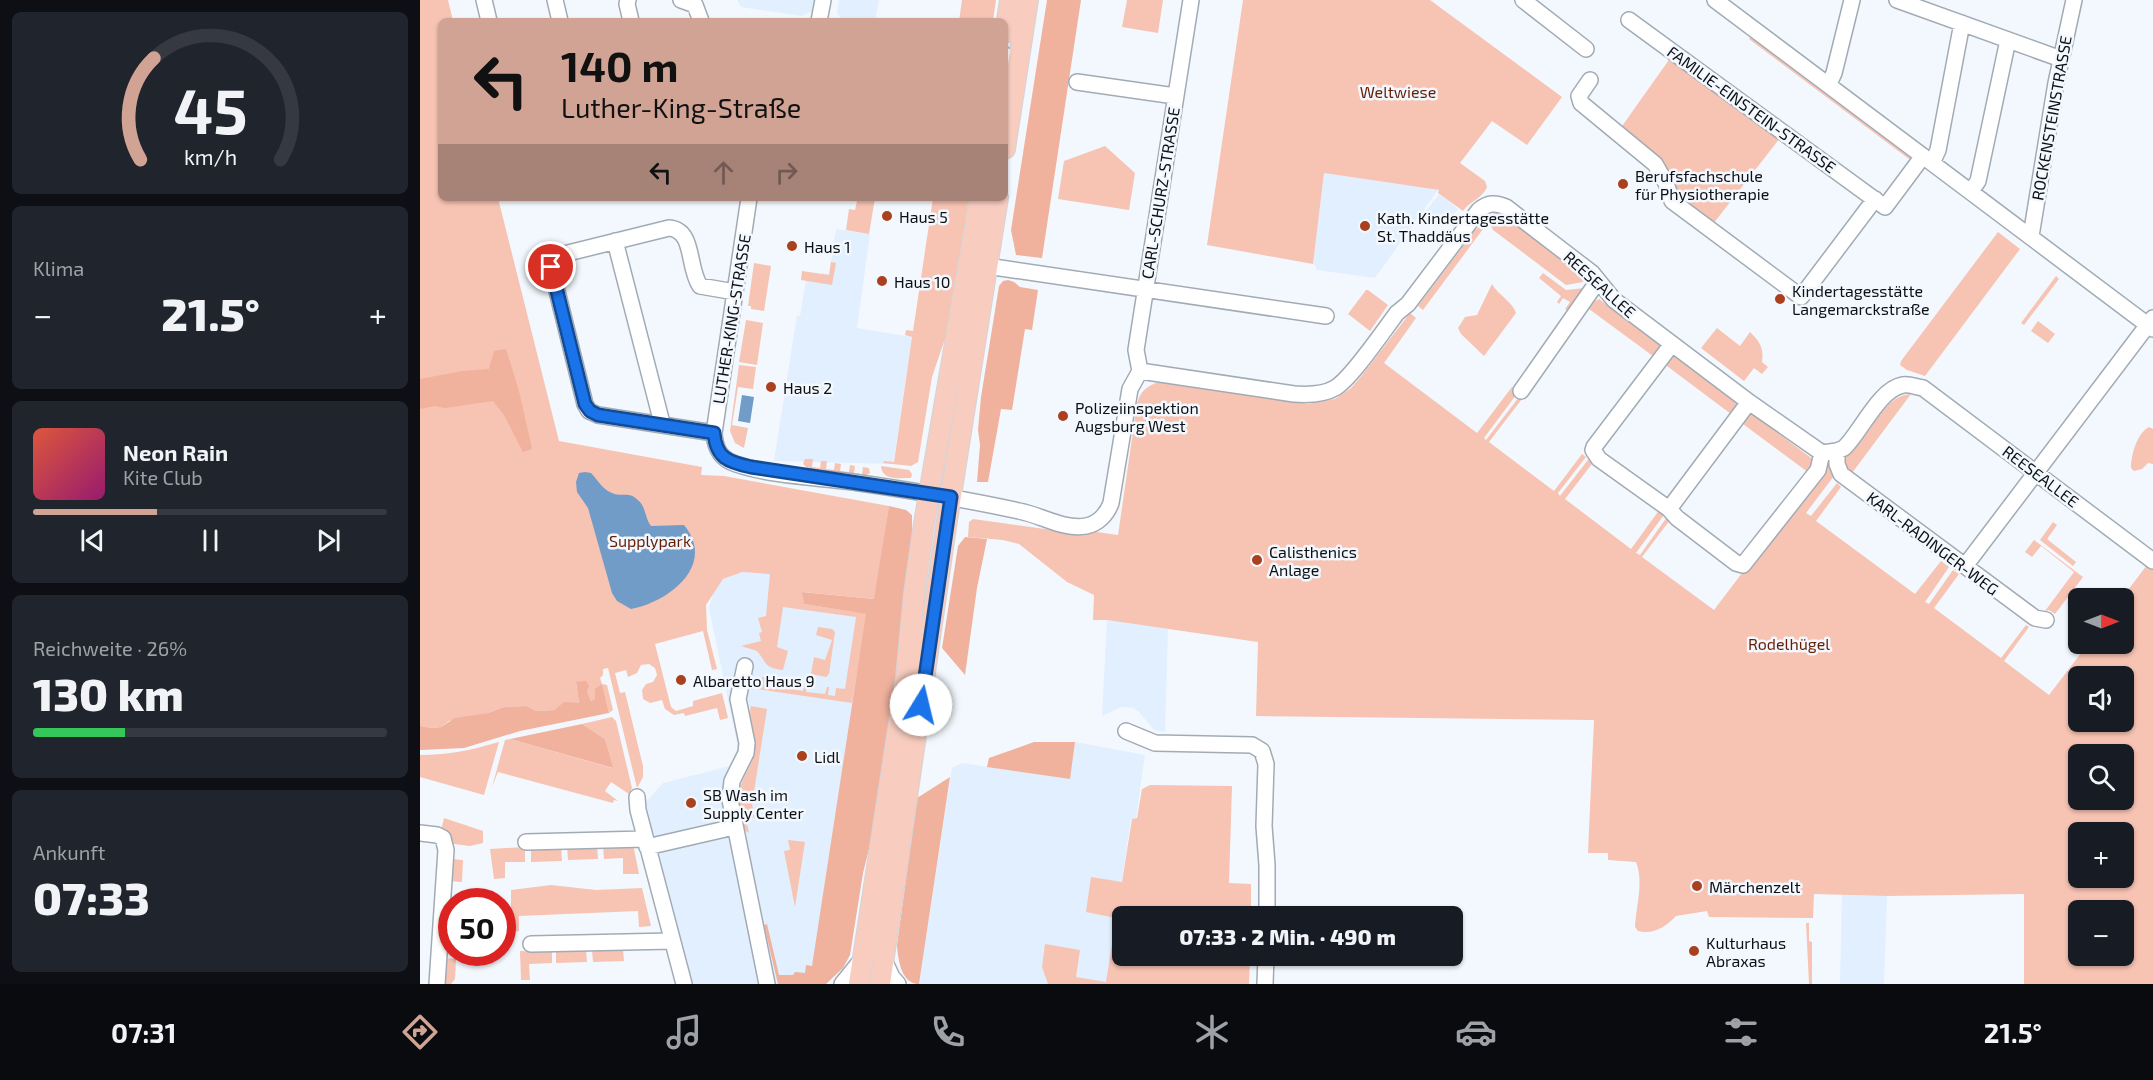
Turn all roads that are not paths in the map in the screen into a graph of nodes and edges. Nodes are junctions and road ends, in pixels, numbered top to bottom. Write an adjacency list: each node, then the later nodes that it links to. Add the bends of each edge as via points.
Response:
1 (484, 0): 14 (street)
2 (555, 0): 15 (street)
3 (628, 0): 16 (street)
4 (681, 0): 17 (street, via 695,5)
5 (823, 0): 18 (street)
6 (1010, 0): 19 (main road)
7 (1028, 0): 31 (main road)
8 (1191, 0): 30 (street, CARL-SCHURZ-STRASSE)
9 (1523, 0): 23 (street)
10 (1714, 0): 29 (street)
11 (1852, 0): 29 (street)
12 (1897, 0): 21 (street)
13 (2074, 0): 25 (street, ROCKENSTEINSTRASSE)
14 (488, 18)
15 (559, 18)
16 (630, 18)
17 (700, 18)
18 (820, 18)
19 (1007, 18)
20 (1629, 20): 34 (street, FAMILIE-EINSTEIN-STRASSE)
21 (1962, 23): 22 (street); 32 (street, via 1938,150)
22 (2008, 40): 25 (street); 33 (street, via 1978,181)
23 (1586, 49)
24 (1008, 58): 28 (street)
25 (2061, 59): 38 (street, ROCKENSTEINSTRASSE)
26 (1590, 80): 34 (street, via 1579,96 1581,103 1655,164 1672,201 1801,297)
27 (1077, 82): 30 (street, CARL-SCHURZ-STRASSE)
28 (1008, 83)
29 (1829, 84): 32 (street)
30 (1175, 96): 42 (street, CARL-SCHURZ-STRASSE)
31 (1008, 124)
32 (1927, 160): 33 (street); 34 (street, via 1885,207)
33 (1971, 191): 38 (street)
34 (1875, 199)
35 (749, 201): 43 (street, LUTHER-KING-STRASSE)
36 (979, 201): 54 (main road)
37 (998, 201): 40 (main road)
38 (2031, 236): 45 (street)
39 (615, 241): 43 (street, via 677,228 684,234 700,286); 50 (street); 50 (street, via 560,255 551,267 585,404 598,415)
40 (987, 266): 42 (street, CARL-SCHURZ-STRASSE); 55 (main road)
41 (1598, 281): 46 (street, REESEALLEE, via 1614,300); 47 (street, REESEALLEE, via 1506,207 1488,204 1479,210 1347,379 1335,388 1315,394 1294,394); 48 (street)
42 (1145, 289): 44 (street, CARL-SCHURZ-STRASSE); 47 (street, CARL-SCHURZ-STRASSE, via 1136,350)
43 (735, 292): 51 (street, LUTHER-KING-STRASSE)
44 (1326, 316)
45 (2151, 324): 53 (street)
46 (1672, 344): 49 (street, REESEALLEE); 56 (street, via 1593,450 1599,459)
47 (1140, 371): 55 (street, via 1130,389 1112,503 1101,518 1028,512)
48 (1521, 391)
49 (1749, 402): 52 (street, REESEALLEE); 56 (street)
50 (662, 423): 51 (street)
51 (714, 433): 54 (street, via 719,453 735,463)
52 (1829, 452): 53 (street, REESEALLEE, via 1850,442 1885,395 1904,385 1923,388); 56 (street, via 1743,565); 58 (street, KARL-RADINGER-WEG, via 1841,474)
53 (2036, 472): 57 (street, REESEALLEE); 58 (street)
54 (929, 494): 55 (street); 70 (main road, via 914,594)
55 (951, 497): 70 (main road)
56 (1669, 509)
57 (2153, 561)
58 (1965, 566): 59 (street, KARL-RADINGER-WEG, via 2035,618)
59 (2046, 620)
60 (745, 666): 63 (street, via 738,699 747,743 730,791)
61 (1126, 731): 67 (street, via 1155,742 1252,745 1262,751 1266,764)
62 (637, 798): 66 (street)
63 (734, 827): 66 (street); 74 (street)
64 (420, 833): 72 (street, via 437,835 445,845)
65 (526, 842): 66 (street)
66 (646, 843): 68 (street)
67 (1267, 906)
68 (672, 941): 69 (street); 73 (street)
69 (531, 944)
70 (874, 958): 75 (street); 76 (main road); 77 (main road); 78 (street)
71 (1266, 966): 79 (street)
72 (437, 984)
73 (684, 984)
74 (767, 984)
75 (842, 984)
76 (860, 984)
77 (880, 984)
78 (898, 984)
79 (1265, 984)

